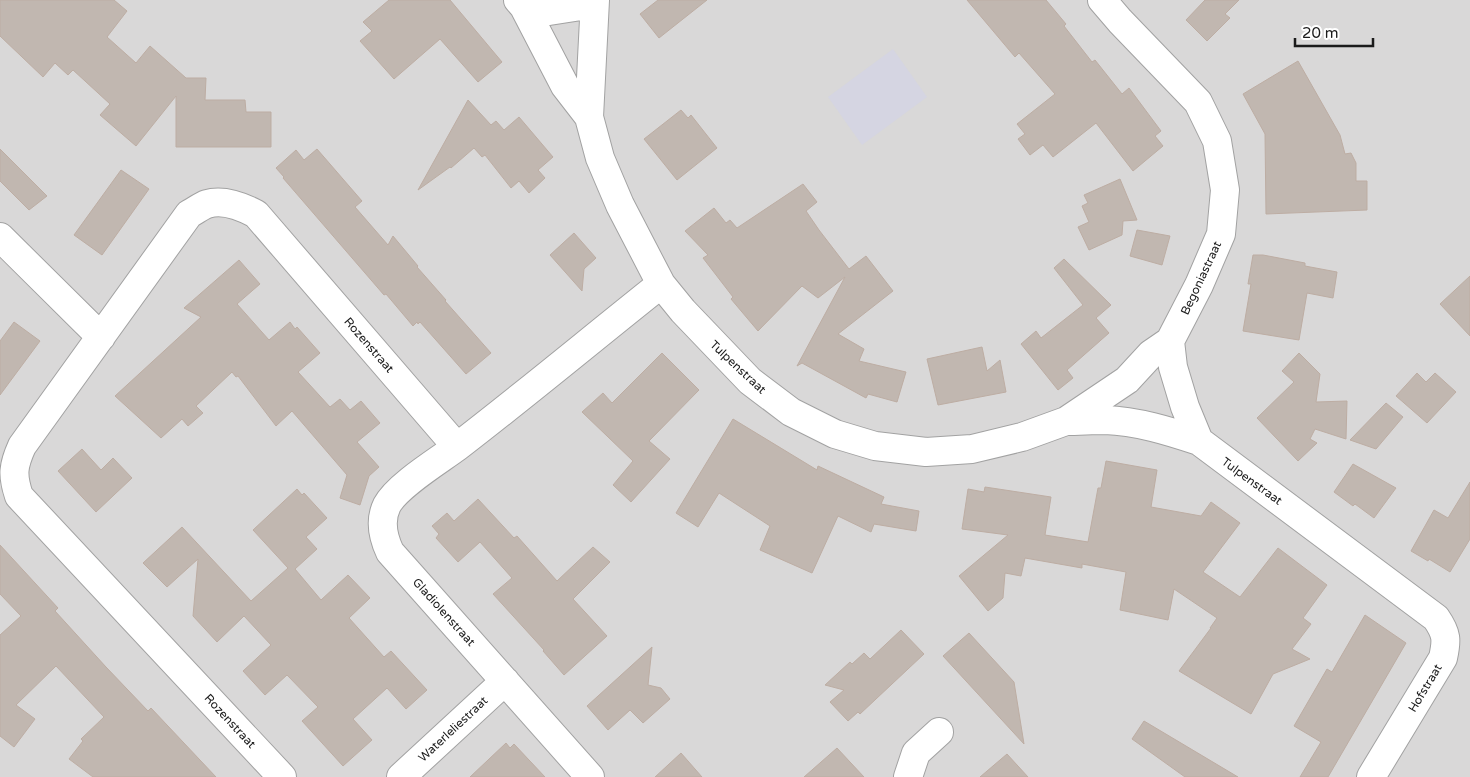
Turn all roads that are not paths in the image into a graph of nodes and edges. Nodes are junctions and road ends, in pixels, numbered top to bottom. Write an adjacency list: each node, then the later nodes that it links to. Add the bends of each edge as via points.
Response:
1 (1102, 0): 8 (street, Begoniastraat, via 1198,102 1216,140 1225,190 1221,234 1200,285)
2 (595, 2): 3 (street, via 549,11); 4 (street, Tulpenstraat)
3 (521, 4): 4 (street, Tulpenstraat, via 565,86)
4 (590, 117): 6 (street, Tulpenstraat, via 600,158)
5 (0, 237): 7 (street)
6 (661, 284): 9 (street, Tulpenstraat, via 750,381 791,412 835,434 874,446 926,452 972,449); 11 (street)
7 (101, 337): 11 (street, Rozenstraat, via 190,214 206,204 224,202 242,206 256,214); 15 (street, Rozenstraat, via 22,446 15,463 14,482 20,496)
8 (1170, 341): 9 (street, Tulpenstraat, via 1127,380); 10 (street, via 1173,367)
9 (1066, 422): 10 (street, Tulpenstraat, via 1105,420 1140,424)
10 (1199, 441): 12 (street, Tulpenstraat)
11 (456, 447): 13 (street, Gladiolenstraat, via 397,492 387,506 382,522 384,538 390,552)
12 (1415, 601): 19 (street, Hofstraat, via 1444,629 1443,658)
13 (505, 681): 16 (street, Waterleliestraat); 17 (street, Gladiolenstraat)
14 (939, 732): 18 (street, via 916,753)
15 (282, 777)
16 (401, 777)
17 (590, 777)
18 (908, 777)
19 (1371, 777)

